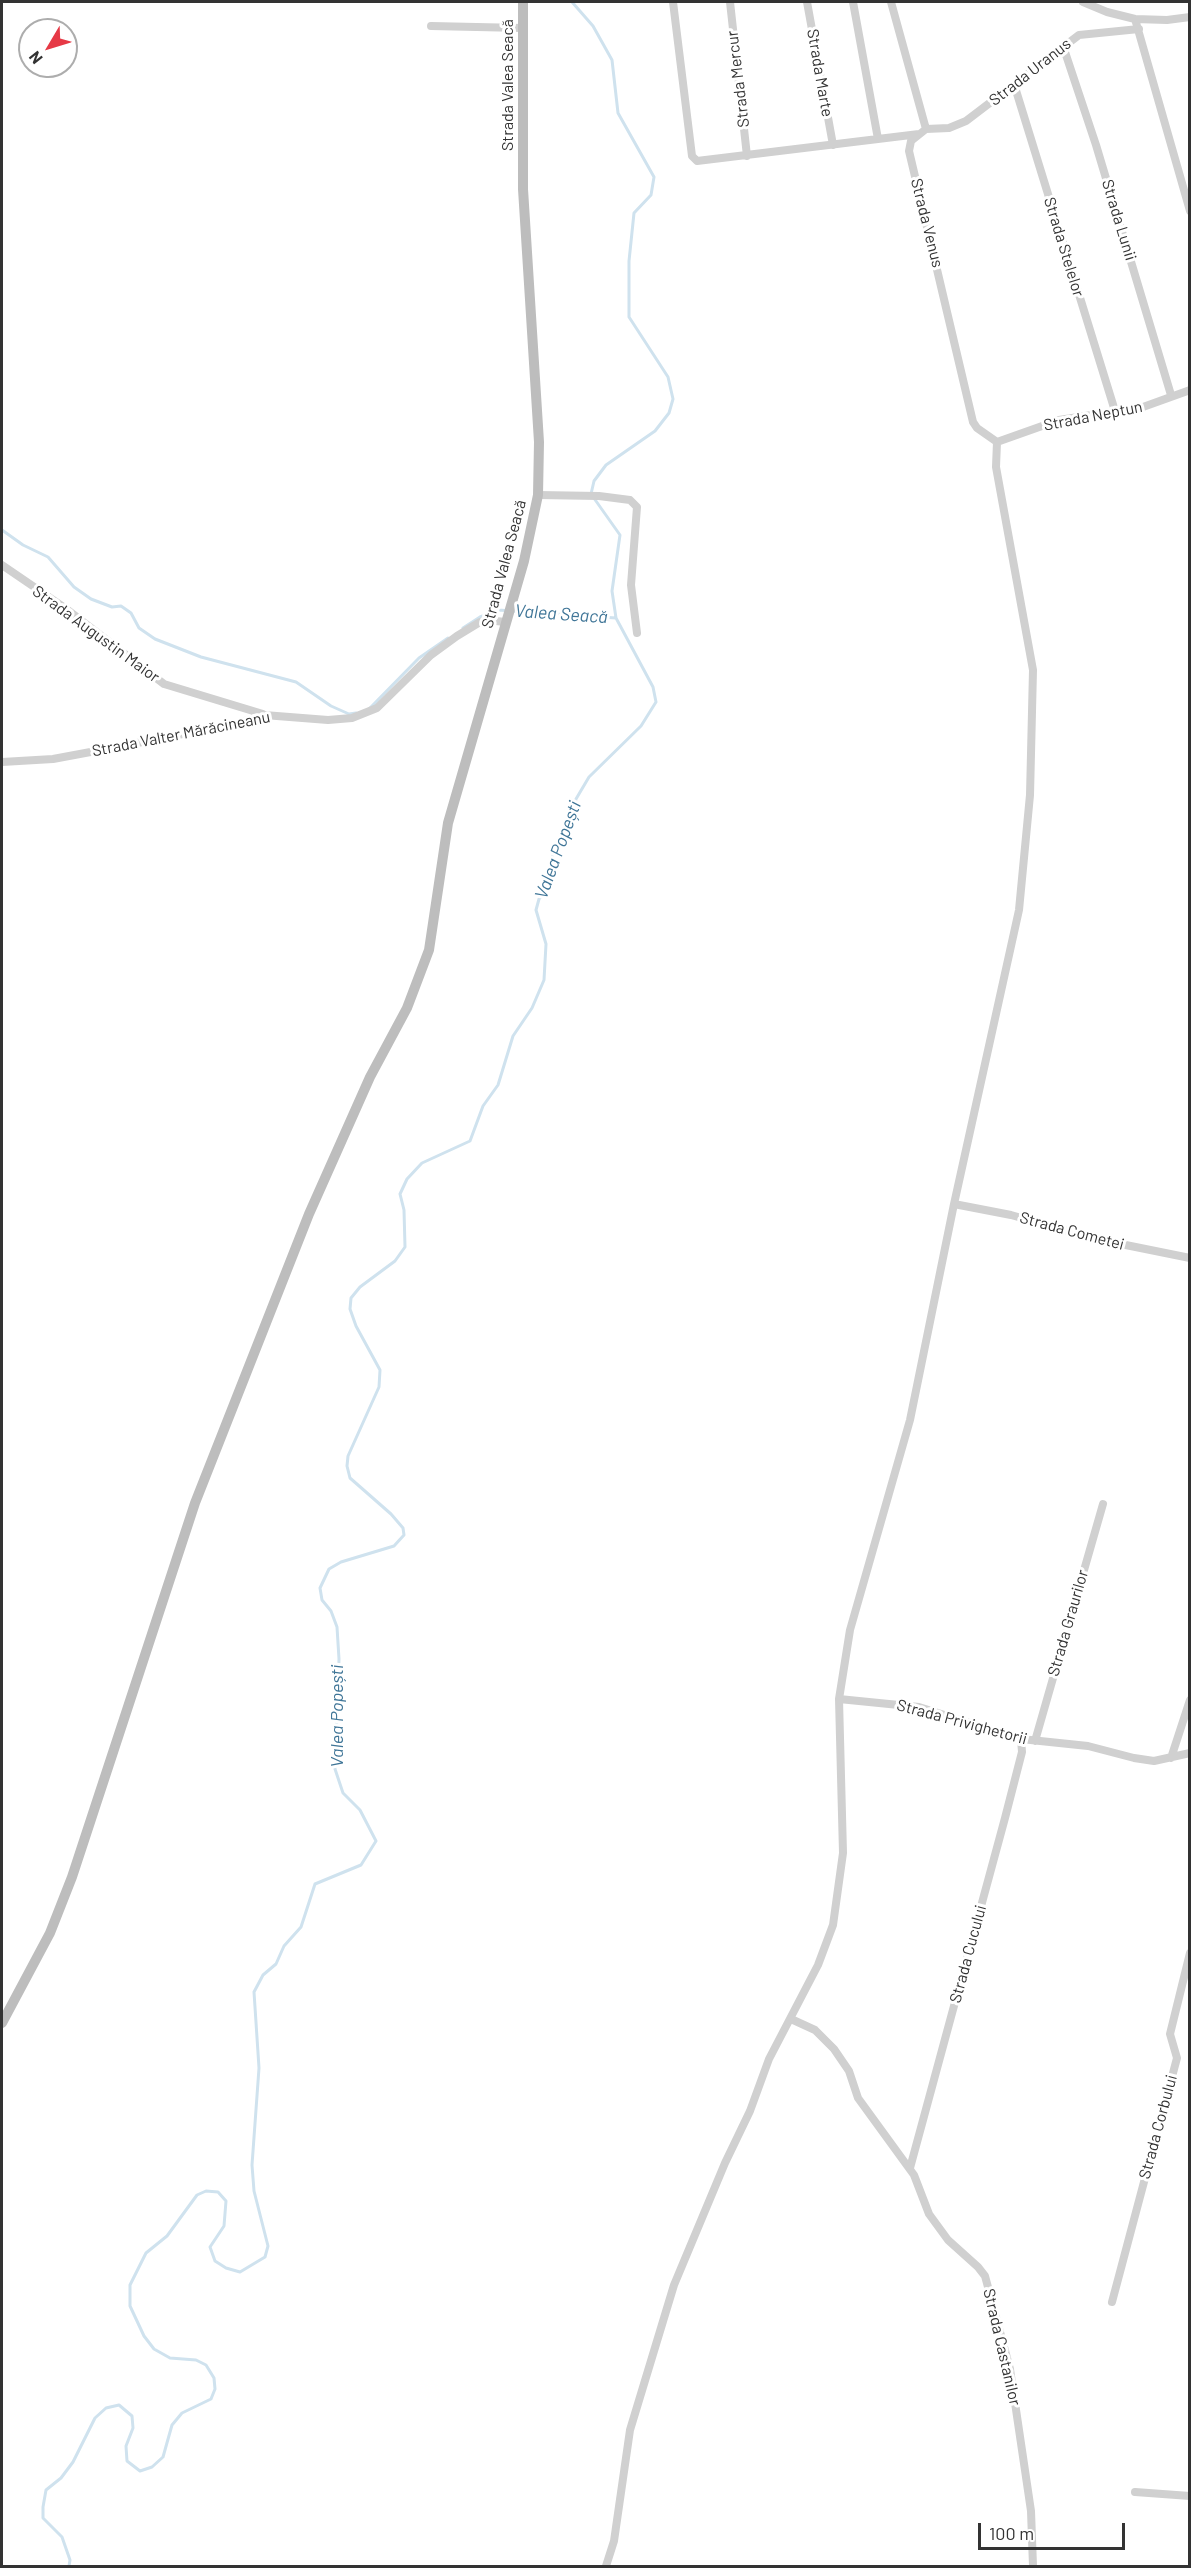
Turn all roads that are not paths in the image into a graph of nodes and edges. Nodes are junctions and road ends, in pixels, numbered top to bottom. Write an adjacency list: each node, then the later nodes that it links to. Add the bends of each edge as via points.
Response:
1 (523, 2): 11 (main road, Strada Valea Seacă)
2 (673, 2): 18 (street, Strada Uranus, via 692,156 704,161)
3 (730, 2): 18 (street, Strada Mercur)
4 (807, 2): 17 (street, Strada Marte)
5 (853, 2): 16 (street)
6 (891, 2): 15 (street)
7 (1083, 2): 9 (street)
8 (1190, 17): 9 (street)
9 (1135, 19): 12 (street)
10 (430, 26): 11 (street)
11 (522, 28): 24 (main road, Strada Valea Seacă, via 524,213 539,442)
12 (1139, 29): 13 (street, Strada Uranus, via 1079,34); 19 (street)
13 (1063, 46): 14 (street, Strada Uranus); 21 (street, Strada Lunii)
14 (1014, 84): 15 (street, Strada Uranus, via 957,125); 22 (street, Strada Stelelor)
15 (922, 131): 16 (street, Strada Uranus); 23 (street, Strada Venus, via 911,141 909,151 973,422)
16 (878, 139): 17 (street, Strada Uranus)
17 (832, 145): 18 (street, Strada Uranus)
18 (747, 156)
19 (1190, 211)
20 (1190, 390): 21 (street, Strada Neptun)
21 (1171, 395): 22 (street, Strada Neptun, via 1143,407)
22 (1115, 411): 23 (street, Strada Neptun, via 1059,420)
23 (997, 442): 30 (street, via 996,467 1033,670 1030,795 1019,910)
24 (538, 495): 26 (main road, Strada Valea Seacă, via 532,531); 27 (street, via 630,500 638,511 631,585)
25 (2, 565): 28 (street, Strada Augustin Maior, via 164,684)
26 (506, 620): 28 (street, Strada Valter Mărăcineanu, via 480,622 457,636 367,714 328,720); 41 (main road, Strada Valea Seacă, via 448,823 425,963 309,1214 195,1503 66,1893 40,1953)
27 (637, 633)
28 (264, 715): 29 (street, Strada Valter Mărăcineanu, via 213,729 53,759)
29 (2, 762)
30 (954, 1204): 31 (street, Strada Cometei); 33 (street, via 910,1420 850,1630)
31 (1190, 1258)
32 (1103, 1504): 36 (street, Strada Graurilor)
33 (839, 1699): 35 (street, Strada Privighetorii, via 919,1707); 40 (street, via 843,1853 833,1925)
34 (1190, 1700): 38 (street)
35 (1021, 1739): 36 (street, Strada Privighetorii); 42 (street, Strada Cucului, via 1022,1752 1008,1807)
36 (1035, 1741): 38 (street, Strada Privighetorii, via 1088,1746 1155,1761)
37 (1190, 1753): 38 (street, Strada Privighetorii)
38 (1171, 1758)
39 (1190, 1953): 43 (street, Strada Corbului, via 1170,2034 1178,2058)
40 (791, 2019): 42 (street, Strada Castanilor, via 815,2030 834,2049 849,2071 858,2098); 46 (street, via 769,2059 674,2285 630,2430 614,2541)
41 (2, 2023)
42 (910, 2168): 47 (street, Strada Castanilor, via 929,2214 948,2240 978,2267 989,2287 1010,2369 1031,2511)
43 (1112, 2302)
44 (1135, 2492): 45 (street)
45 (1190, 2496)
46 (606, 2566)
47 (1033, 2566)

